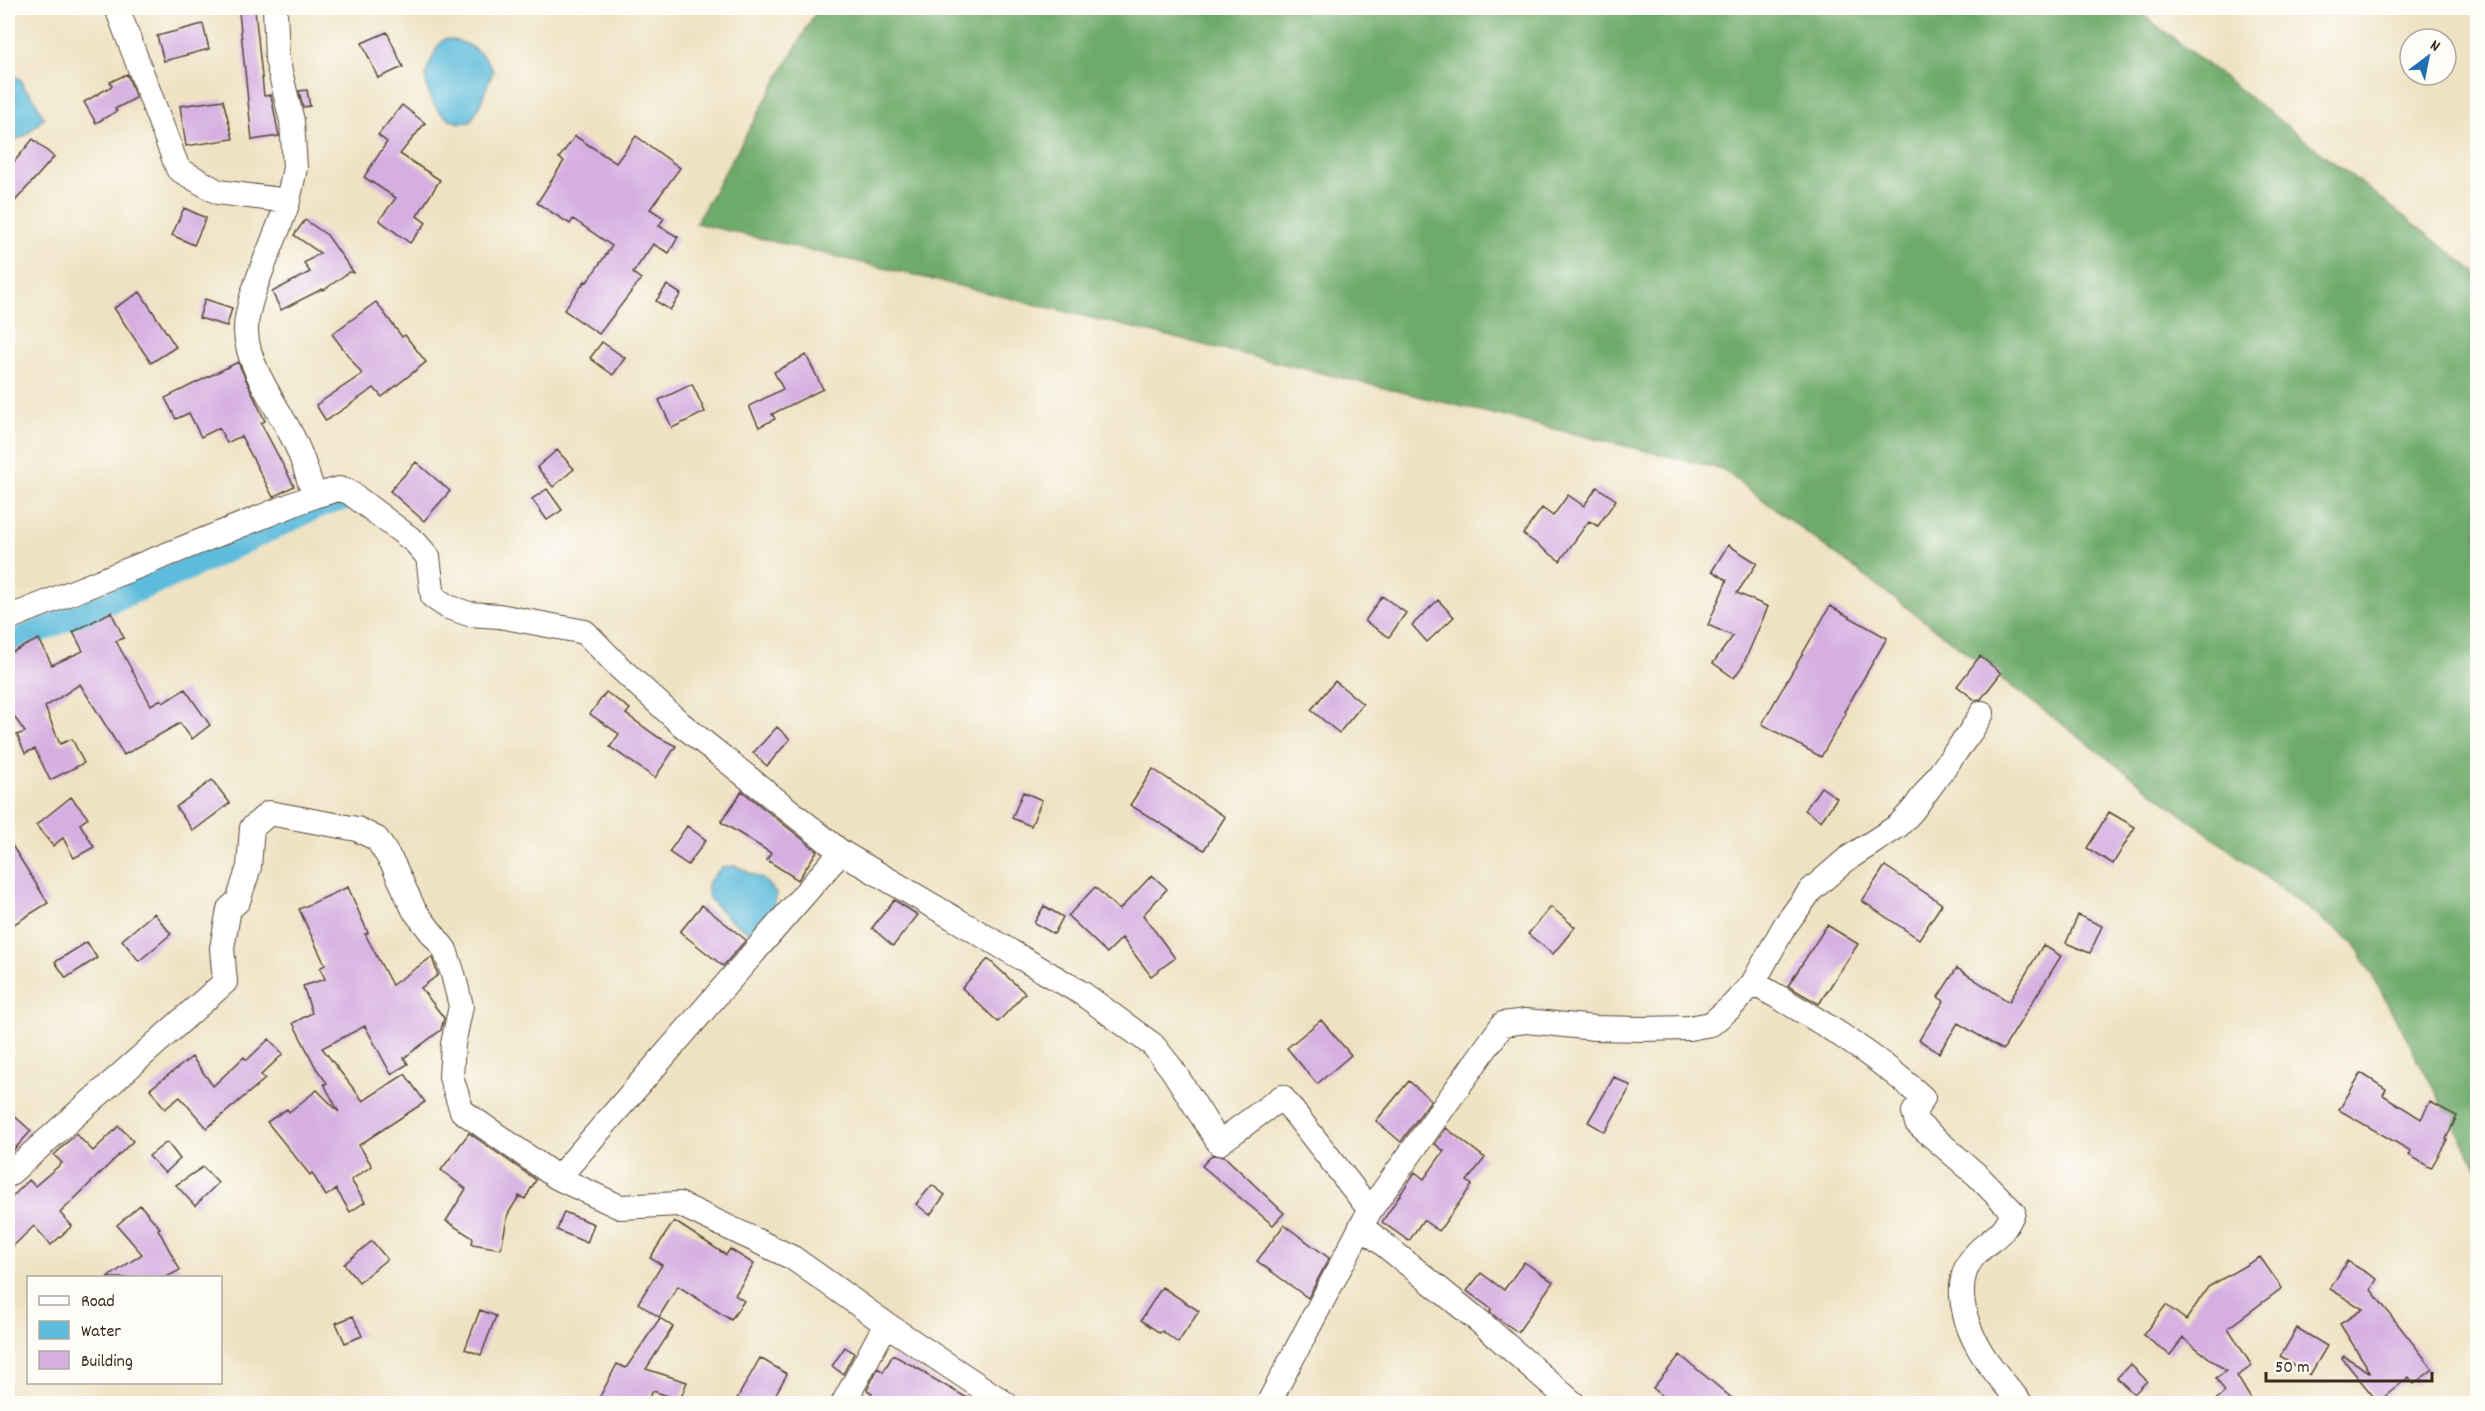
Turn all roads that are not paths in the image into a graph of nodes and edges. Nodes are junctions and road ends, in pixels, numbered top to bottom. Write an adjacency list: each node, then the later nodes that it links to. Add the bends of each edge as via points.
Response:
1 (117, 8): 3 (street, via 178,169 218,192)
2 (275, 8): 3 (street, via 277,59 292,121 295,168)
3 (288, 201): 4 (street, via 252,302 246,331 252,359 293,438)
4 (314, 496): 5 (street); 7 (street, via 339,489 349,492 415,542 428,557 433,597 447,607 585,632 681,724)
5 (8, 618)
6 (1982, 713): 8 (street, via 1898,826 1847,859 1810,890)
7 (841, 852): 10 (street); 11 (street, via 1083,994 1153,1045 1219,1143 1282,1097)
8 (1753, 983): 11 (street, via 1711,1024 1700,1026 1642,1029 1526,1021 1503,1024); 17 (street, via 1895,1073 1923,1098 1914,1112 1917,1123 2013,1212 2007,1228 1973,1257 1962,1277 1964,1309 1981,1352)
9 (8, 1175): 10 (street, via 225,982 222,948 229,909 238,901 249,867 252,828 269,813 357,829 377,839 414,910 445,950 453,974 461,1006 451,1077 462,1111)
10 (558, 1178): 12 (street, via 620,1207 679,1204 794,1258)
11 (1366, 1218): 15 (street); 16 (street)
12 (886, 1324): 13 (street); 14 (street)
13 (843, 1404)
14 (1006, 1404)
15 (1268, 1404)
16 (1574, 1404)
17 (2020, 1404)

